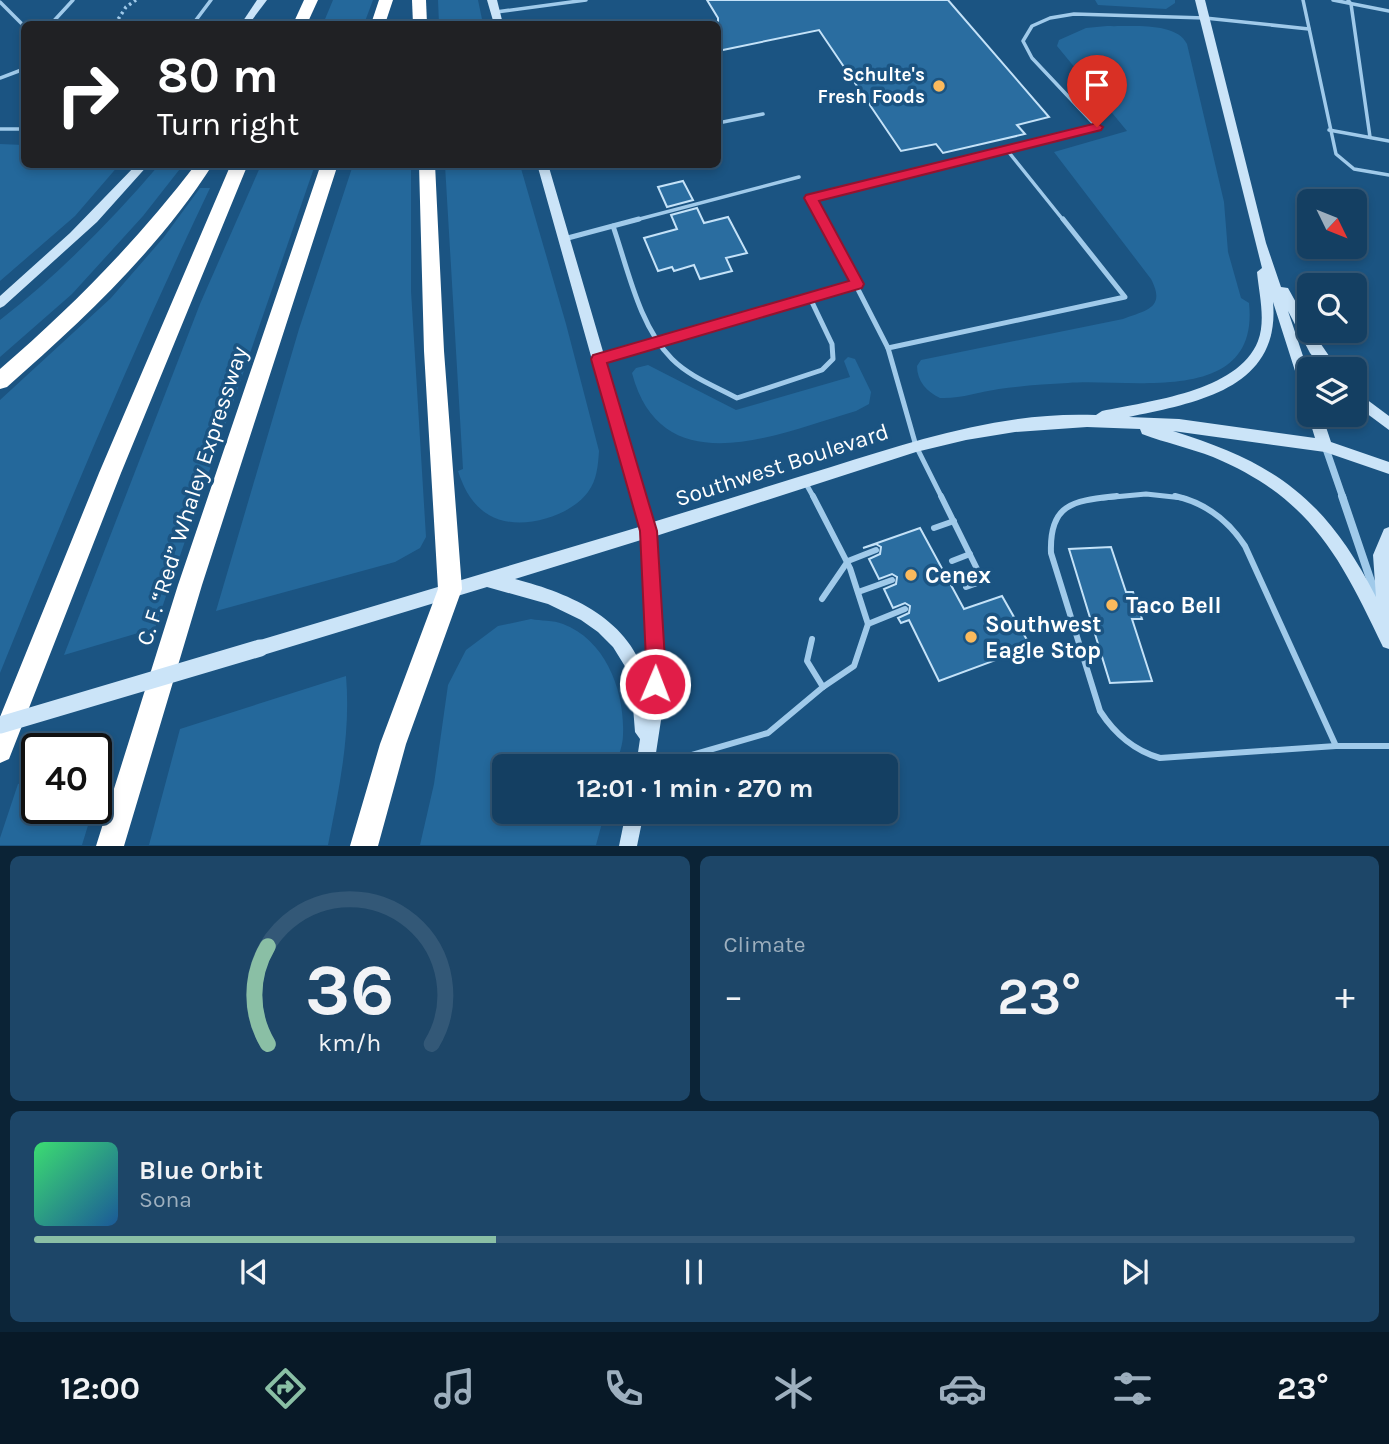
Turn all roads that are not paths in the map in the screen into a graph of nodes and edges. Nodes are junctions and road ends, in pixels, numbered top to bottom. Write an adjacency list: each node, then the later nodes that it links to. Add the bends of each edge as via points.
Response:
1 (73, 0): 17 (lane)
2 (211, 0): 18 (lane)
3 (262, 0): 19 (main road)
4 (311, 0): 20 (highway)
5 (386, 0): 21 (highway)
6 (419, 0): 22 (highway)
7 (492, 0): 15 (main road)
8 (586, 0): 15 (lane)
9 (1200, 0): 16 (main road)
10 (1303, 0): 25 (lane)
11 (1333, 0): 13 (lane)
12 (0, 2): 24 (lane)
13 (1350, 2): 14 (lane); 33 (lane)
14 (1389, 10)
15 (495, 12): 23 (main road)
16 (1205, 18): 25 (lane); 35 (lane, via 1074,14 1032,26 1023,41 1032,58 1097,127); 46 (main road)
17 (54, 21)
18 (194, 21)
19 (247, 21)
20 (301, 21)
21 (379, 21)
22 (420, 21)
23 (498, 21)
24 (21, 23)
25 (1309, 29): 32 (lane)
26 (21, 70): 27 (lane)
27 (0, 78)
28 (763, 114): 29 (lane)
29 (721, 122)
30 (0, 129): 31 (lane)
31 (21, 129)
32 (1329, 130): 33 (lane); 42 (lane, via 1336,154 1346,165)
33 (1370, 137): 34 (lane)
34 (1389, 141)
35 (1007, 150): 47 (lane, via 811,198); 51 (lane, via 1125,297)
36 (142, 168): 49 (main road, via 111,203)
37 (202, 168): 55 (highway, via 172,209 62,326)
38 (238, 168): 87 (highway)
39 (329, 168): 92 (highway, C. F. “Red” Whaley Expressway, via 190,585)
40 (427, 168): 75 (highway)
41 (543, 168): 45 (main road)
42 (1389, 175)
43 (799, 177): 44 (lane)
44 (613, 226): 45 (lane); 50 (lane)
45 (564, 239): 54 (main road)
46 (1260, 243): 52 (main road, via 1294,314); 53 (main road); 57 (main road, via 1267,309 1264,342 1255,359 1227,383 1208,391)
47 (857, 284): 48 (lane); 51 (lane)
48 (810, 298): 50 (lane); 50 (lane, via 832,344 833,359 822,370 737,398 689,373)
49 (0, 303)
50 (657, 342): 54 (lane)
51 (888, 348): 60 (lane)
52 (1323, 357)
53 (1297, 358)
54 (598, 359): 66 (main road)
55 (0, 381)
56 (1367, 406): 58 (main road)
57 (1087, 421): 60 (main road, Southwest Boulevard, via 1015,426); 61 (main road, Southwest Boulevard, via 1178,425); 81 (main road, via 1135,427 1211,449 1292,497 1322,523 1342,552)
58 (1389, 424)
59 (1319, 427): 61 (main road)
60 (916, 446): 63 (main road, Southwest Boulevard); 64 (lane)
61 (1325, 446): 62 (main road, Southwest Boulevard); 81 (street)
62 (1389, 468)
63 (805, 481): 66 (main road, Southwest Boulevard); 70 (lane)
64 (954, 521): 65 (lane); 69 (lane)
65 (934, 528)
66 (648, 531): 72 (main road, Southwest Boulevard); 89 (main road, via 656,660)
67 (1389, 534): 80 (main road, via 1381,555 1380,579)
68 (876, 550): 70 (lane)
69 (970, 554): 71 (lane); 74 (lane, via 983,581)
70 (848, 561): 76 (lane); 77 (lane)
71 (952, 561)
72 (487, 579): 75 (main road, Southwest Boulevard); 88 (main road, via 535,590 566,604 593,618 618,640 631,660)
73 (892, 580): 76 (lane)
74 (966, 587)
75 (450, 589): 84 (main road, Southwest Boulevard, bridge); 93 (highway, via 393,744)
76 (861, 591): 79 (lane)
77 (822, 599)
78 (905, 609): 79 (lane)
79 (868, 624): 83 (lane, via 854,666)
80 (1389, 625)
81 (1389, 638)
82 (811, 639): 83 (lane, via 807,661)
83 (823, 687): 90 (lane, via 768,733)
84 (0, 725)
85 (1336, 746): 85 (lane, via 1160,758 1111,730 1100,711 1051,553 1049,533 1055,517 1067,505 1085,500 1154,492 1200,503 1222,518 1251,557); 86 (lane)
86 (1389, 746)
87 (0, 750)
88 (648, 754)
89 (650, 754)
90 (690, 754)
91 (632, 824): 94 (main road)
92 (110, 845)
93 (364, 845)
94 (628, 845)

